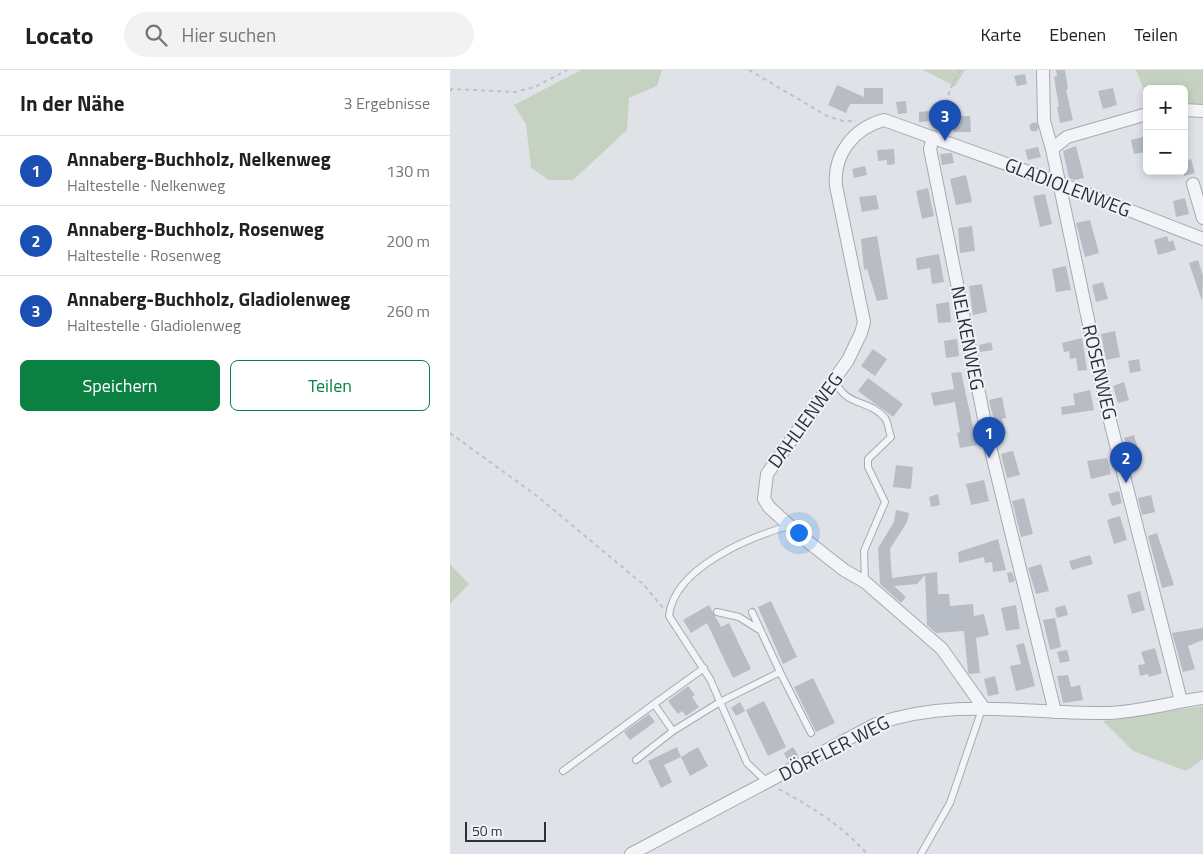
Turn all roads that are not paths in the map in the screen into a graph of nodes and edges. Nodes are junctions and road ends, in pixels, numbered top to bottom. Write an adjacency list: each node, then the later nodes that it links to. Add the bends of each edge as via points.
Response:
1 (1043, 70): 6 (street, ROSENWEG, via 1044,121)
2 (1188, 110): 3 (street)
3 (1203, 111)
4 (1143, 115): 6 (street, via 1067,137)
5 (933, 137): 7 (street, GLADIOLENWEG); 11 (street, DAHLIENWEG, via 884,120 868,124 841,155 835,173 864,322 855,348); 24 (street, NELKENWEG, via 930,149 988,438)
6 (1052, 149): 7 (street, ROSENWEG)
7 (1059, 183): 10 (street, GLADIOLENWEG); 20 (street, ROSENWEG, via 1106,405)
8 (1193, 184): 9 (street)
9 (1203, 218)
10 (1203, 239)
11 (835, 380): 12 (street, DAHLIENWEG, via 767,474 764,499); 13 (lane, via 838,390 848,398 872,408 885,419 890,437 868,459 868,467 885,502 864,551)
12 (789, 526): 13 (street, DAHLIENWEG, via 844,570); 17 (lane, via 746,540 682,585 669,610 671,622)
13 (865, 582): 23 (street, DAHLIENWEG, via 942,650)
14 (717, 612): 16 (lane, via 739,617)
15 (752, 612): 16 (lane)
16 (760, 629): 18 (lane)
17 (704, 668): 21 (lane); 22 (lane)
18 (780, 672): 21 (lane); 26 (lane)
19 (1203, 698): 20 (street, DÖRFLER WEG)
20 (1181, 701): 24 (street, DÖRFLER WEG, via 1108,713)
21 (720, 702): 25 (lane); 29 (lane, via 747,763)
22 (654, 704): 25 (lane); 28 (lane)
23 (983, 708): 24 (street, DÖRFLER WEG); 29 (street, DÖRFLER WEG, via 935,709 876,724); 31 (lane, via 950,803)
24 (1056, 712)
25 (672, 731): 27 (lane)
26 (811, 733)
27 (636, 760)
28 (564, 771)
29 (767, 782): 30 (street, DÖRFLER WEG)
30 (631, 854)
31 (921, 854)

